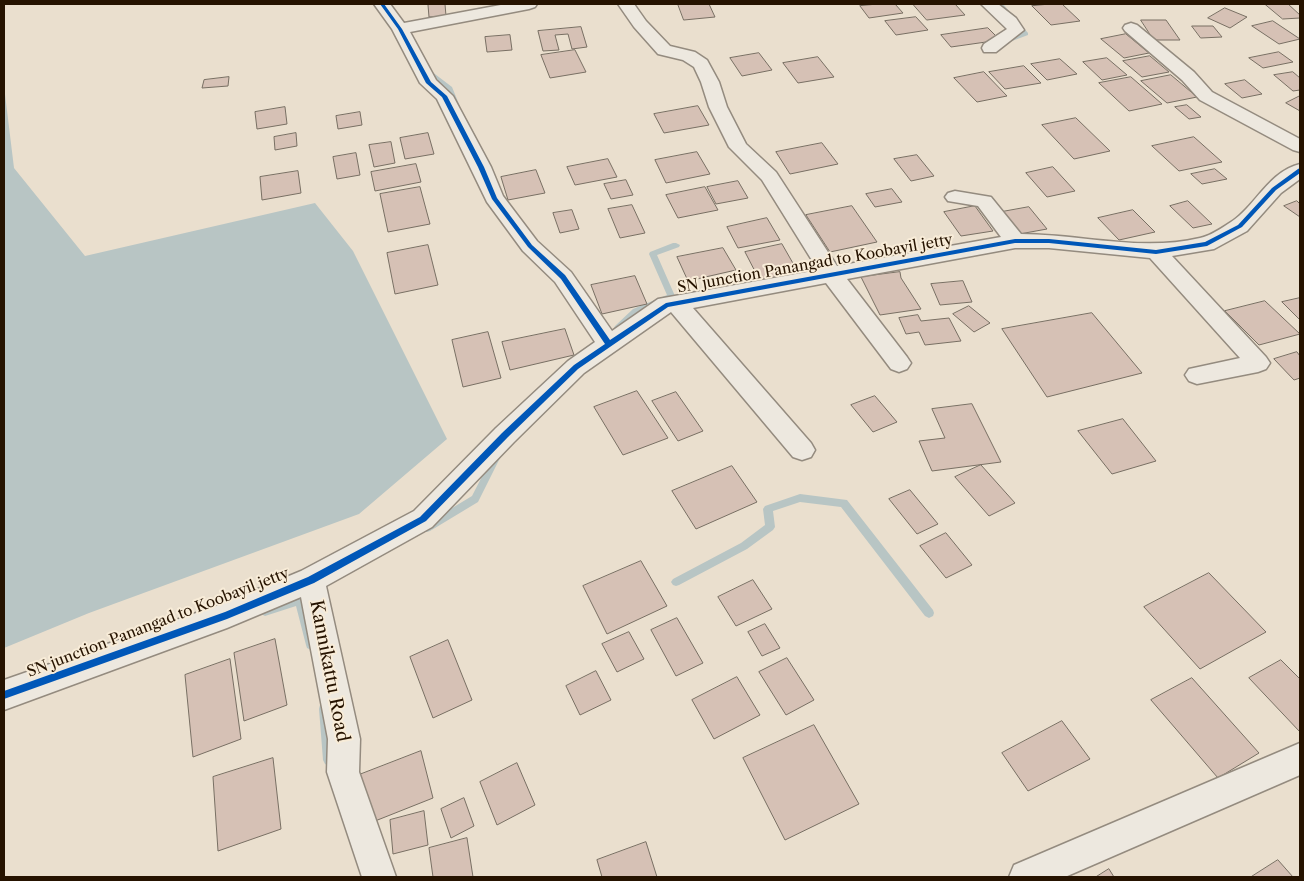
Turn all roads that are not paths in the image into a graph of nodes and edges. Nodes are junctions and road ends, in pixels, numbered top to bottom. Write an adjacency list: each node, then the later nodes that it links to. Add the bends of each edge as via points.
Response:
1 (382, 4): 6 (street)
2 (530, 4): 6 (street)
3 (989, 4): 7 (street, via 1016,30)
4 (624, 5): 13 (street, via 664,50 689,56 701,64 738,147 768,176)
5 (1131, 28): 8 (street, via 1188,76 1206,96)
6 (400, 29): 15 (street, via 429,83 444,96 494,198 530,246 563,277)
7 (990, 48)
8 (1300, 146)
9 (1300, 170): 12 (street, SN junction Panangad to Koobayil jetty, via 1274,189 1240,226 1208,244)
10 (955, 197): 11 (street, via 984,201)
11 (1015, 241): 12 (street, SN junction Panangad to Koobayil jetty, via 1049,241); 13 (street, SN junction Panangad to Koobayil jetty)
12 (1156, 252): 17 (street, via 1258,363)
13 (832, 275): 14 (street, SN junction Panangad to Koobayil jetty); 16 (street)
14 (676, 303): 15 (street, SN junction Panangad to Koobayil jetty, via 666,305); 18 (street)
15 (609, 345): 19 (street, SN junction Panangad to Koobayil jetty, via 576,367 423,519)
16 (899, 363)
17 (1198, 375)
18 (802, 450)
19 (311, 580): 20 (street, SN junction Panangad to Koobayil jetty, via 227,615); 22 (street, Kannikattu Road, via 344,739 343,772)
20 (4, 695)
21 (1300, 760): 23 (street)
22 (380, 877)
23 (1026, 877)

